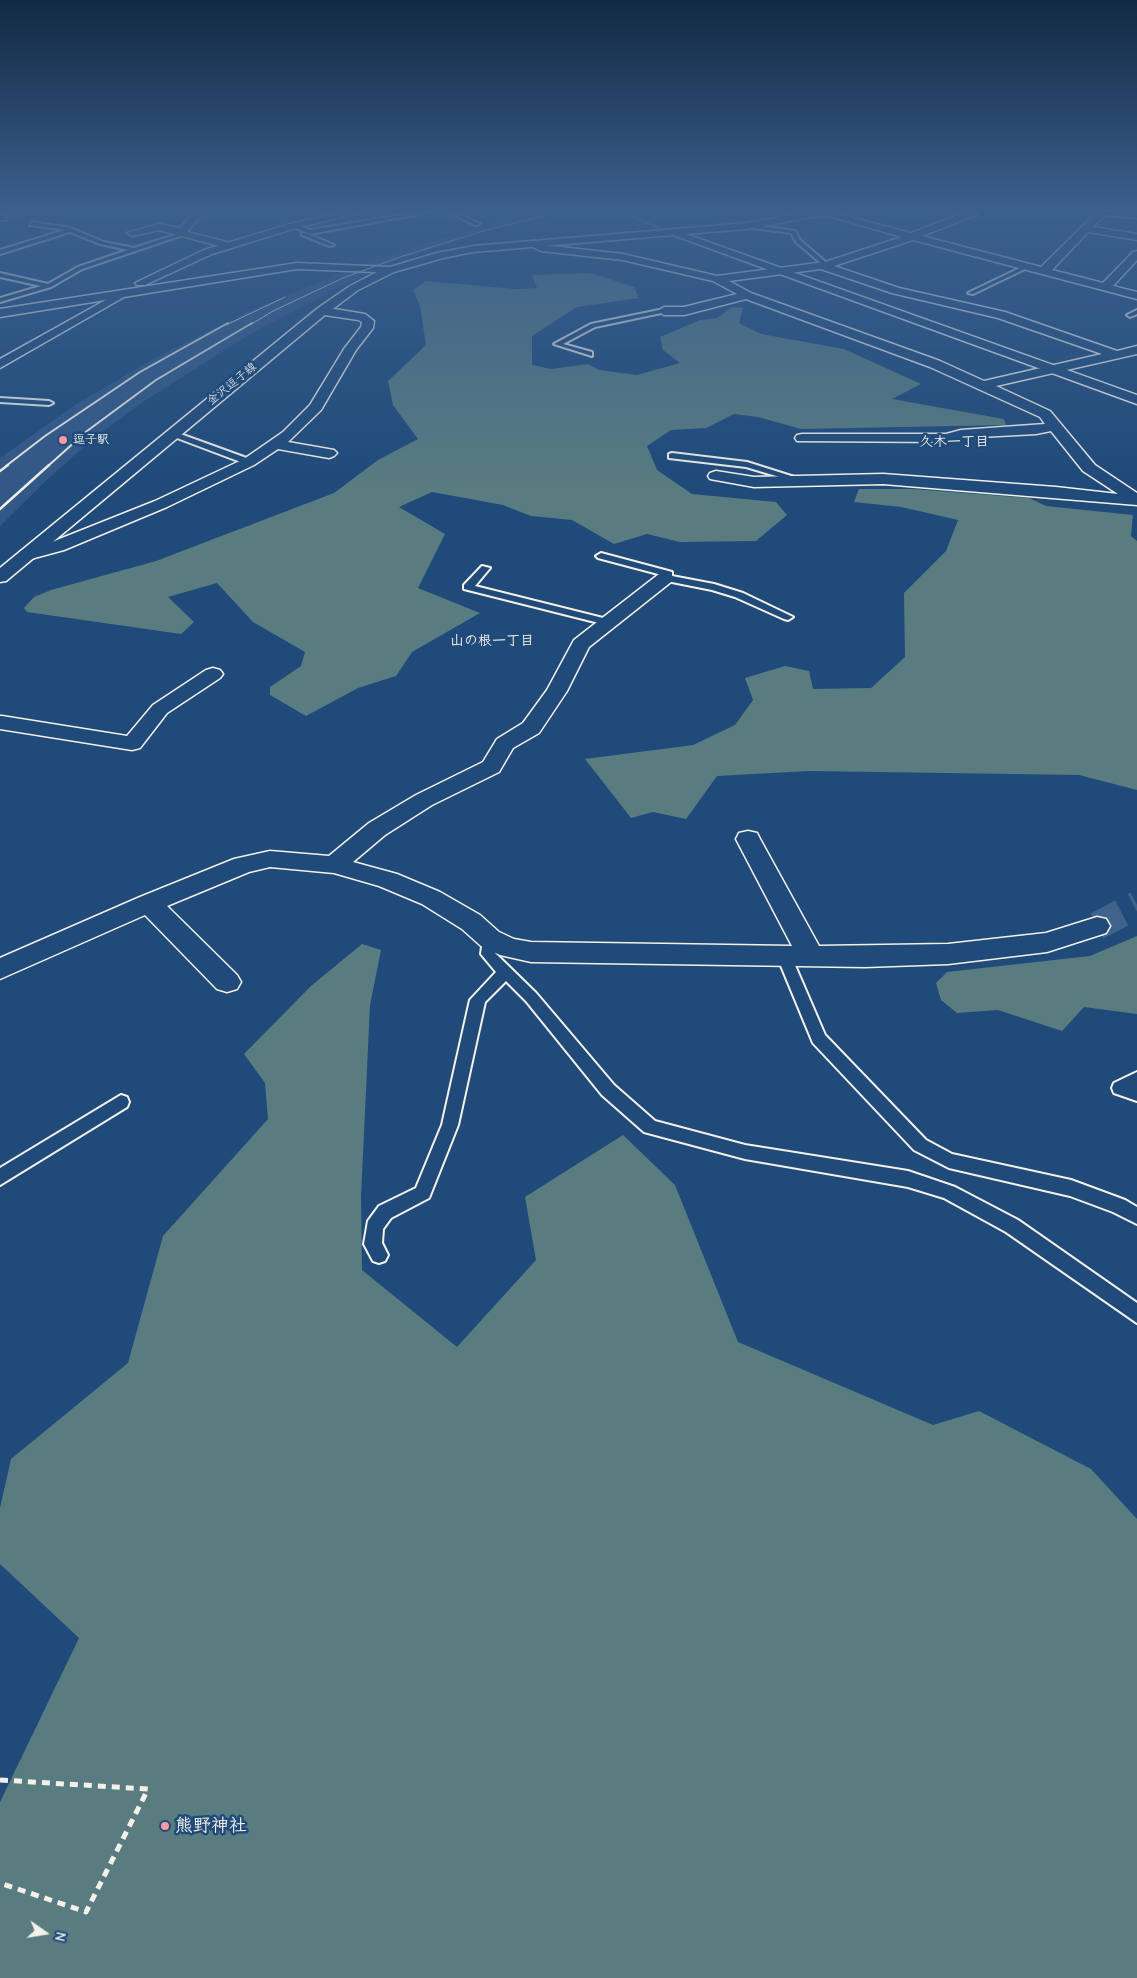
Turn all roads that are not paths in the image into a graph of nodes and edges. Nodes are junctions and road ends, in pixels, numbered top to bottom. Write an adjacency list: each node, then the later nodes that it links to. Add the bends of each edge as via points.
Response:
1 (54, 304): 10 (street)
2 (104, 304): 16 (street)
3 (331, 304): 8 (street, 金沢逗子線)
4 (710, 304): 9 (street, via 684,311)
5 (772, 304): 18 (street)
6 (869, 304): 17 (street)
7 (952, 304): 15 (street, via 1043,328)
8 (322, 311): 23 (street, 金沢逗子線); 25 (street, via 361,317 368,321 367,328 350,349 316,407)
9 (664, 311): 14 (lane, via 594,325 557,344)
10 (0, 312)
11 (1137, 312): 12 (lane)
12 (1130, 315)
13 (1137, 350): 15 (street)
14 (588, 354)
15 (1117, 355): 17 (street)
16 (0, 364)
17 (1052, 370): 18 (street); 20 (street)
18 (983, 384): 22 (street, via 1035,408)
19 (0, 400): 21 (lane)
20 (1137, 400)
21 (49, 403)
22 (1056, 426): 24 (street, via 946,438); 31 (street, via 1089,468)
23 (172, 433): 28 (lane); 32 (street, 金沢逗子線)
24 (802, 438)
25 (275, 444): 26 (street); 28 (street)
26 (328, 453)
27 (672, 456): 30 (lane, via 747,465)
28 (249, 462): 32 (street, via 161,504 58,546)
29 (716, 476): 30 (street, via 754,482)
30 (803, 481): 31 (street, via 883,480)
31 (1137, 501)
32 (27, 555): 35 (street, 金沢逗子線)
33 (601, 556): 36 (lane, via 669,574)
34 (485, 568): 38 (lane, via 468,587)
35 (0, 577)
36 (665, 578): 37 (lane, via 714,587); 38 (street)
37 (788, 617)
38 (610, 623): 42 (street, via 581,644 557,691 531,728 505,744 491,767 424,800 377,829)
39 (213, 674): 40 (street, via 160,709 132,743)
40 (0, 723)
41 (748, 839): 47 (street)
42 (334, 865): 43 (street, via 270,859 243,865); 45 (street, via 388,880 431,898 470,922)
43 (149, 904): 48 (street); 50 (street)
44 (1097, 926): 47 (street, via 1047,942 948,954)
45 (490, 939): 46 (street, via 509,948 531,952); 49 (lane, via 488,954)
46 (784, 956): 47 (street); 55 (lane, via 819,1039 920,1144 949,1161 1071,1188)
47 (811, 956)
48 (0, 969)
49 (505, 972): 56 (lane, via 478,1000 450,1125 423,1193 385,1212 374,1227 373,1244); 57 (lane, via 531,997 608,1090 650,1127 745,1152 908,1179 949,1192 1012,1226)
50 (227, 982)
51 (1137, 1079): 52 (lane, via 1120,1088)
52 (1137, 1094)
53 (122, 1102): 54 (lane)
54 (0, 1177)
55 (1137, 1216)
56 (379, 1255)
57 (1137, 1314)

